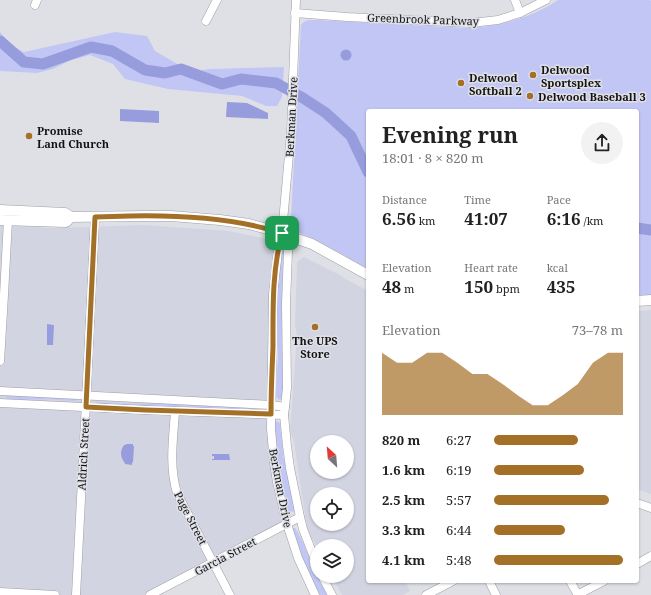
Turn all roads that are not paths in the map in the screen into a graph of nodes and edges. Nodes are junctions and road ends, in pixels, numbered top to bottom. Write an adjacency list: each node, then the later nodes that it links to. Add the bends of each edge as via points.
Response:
1 (217, 0): 7 (street)
2 (296, 0): 5 (street, Berkman Drive)
3 (515, 0): 6 (street)
4 (546, 0): 6 (street, Greenbrook Parkway)
5 (296, 13): 6 (street, Greenbrook Parkway, via 471,23 498,20); 12 (street, Berkman Drive, via 291,133)
6 (520, 13)
7 (206, 21)
8 (0, 210): 9 (main road, via 65,213)
9 (70, 217): 10 (main road); 11 (main road, via 66,222)
10 (95, 217): 12 (main road, via 158,216 220,220 249,224); 18 (street, Aldrich Street)
11 (4, 220): 16 (street, via 5,281)
12 (282, 233): 13 (main road, via 312,244); 20 (street, Berkman Drive, via 273,295); 22 (street, Berkman Drive, via 288,252)
13 (366, 274)
14 (651, 300): 15 (main road)
15 (639, 302)
16 (0, 361)
17 (0, 391): 18 (street)
18 (87, 396): 20 (street); 21 (street, Aldrich Street)
19 (0, 403): 21 (street)
20 (271, 405): 22 (street); 24 (street, Berkman Drive)
21 (86, 407): 23 (street); 40 (street, Aldrich Street)
22 (285, 411): 24 (street); 27 (street, Berkman Drive, via 290,468)
23 (175, 412): 24 (street); 31 (street, Page Street, via 172,468 174,485)
24 (271, 414): 28 (street, Berkman Drive, via 274,463)
25 (639, 504): 26 (street)
26 (651, 508)
27 (300, 517): 28 (street, Garcia Street); 29 (street, Berkman Drive)
28 (287, 524): 31 (street, Garcia Street); 43 (street, Berkman Drive, via 298,558)
29 (310, 547)
30 (651, 556): 32 (street)
31 (214, 563): 41 (street, Garcia Street); 42 (street, Page Street)
32 (639, 563)
33 (326, 583): 44 (street)
34 (449, 583): 45 (street)
35 (490, 583): 46 (street)
36 (571, 583): 47 (street)
37 (600, 583): 47 (street)
38 (0, 592): 39 (street)
39 (55, 595)
40 (76, 595)
41 (151, 595)
42 (230, 595)
43 (315, 595)
44 (332, 595)
45 (426, 595)
46 (496, 595)
47 (578, 595)

